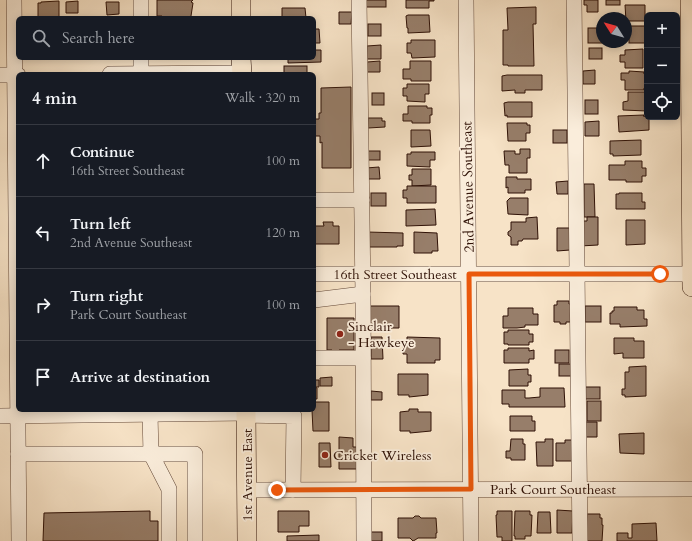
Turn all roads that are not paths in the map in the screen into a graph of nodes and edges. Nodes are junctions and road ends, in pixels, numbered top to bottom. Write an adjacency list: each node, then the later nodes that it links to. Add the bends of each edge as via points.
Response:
1 (14, 0): 14 (street)
2 (141, 0): 8 (street)
3 (241, 0): 9 (main road)
4 (359, 0): 17 (street)
5 (466, 0): 21 (street, 2nd Avenue Southeast)
6 (574, 0): 22 (street)
7 (690, 0): 15 (main road)
8 (141, 16)
9 (241, 16)
10 (141, 60): 12 (street)
11 (242, 68): 13 (street)
12 (141, 72)
13 (175, 72)
14 (11, 75): 18 (street)
15 (692, 116): 23 (main road)
16 (316, 200): 17 (street)
17 (362, 200): 20 (street)
18 (16, 222)
19 (316, 274): 20 (street, 16th Street Southeast)
20 (363, 274): 21 (street, 16th Street Southeast); 25 (street)
21 (469, 274): 22 (street, 16th Street Southeast); 37 (street, 2nd Avenue Southeast)
22 (578, 274): 23 (street, 16th Street Southeast); 42 (street)
23 (692, 274): 24 (main road)
24 (692, 287)
25 (363, 294): 26 (street); 28 (street)
26 (316, 300)
27 (316, 358): 28 (street)
28 (363, 358): 41 (street)
29 (18, 412): 34 (street)
30 (204, 412): 31 (street); 32 (street)
31 (246, 413): 39 (main road, 1st Avenue East); 40 (street, via 294,416)
32 (150, 414): 34 (street); 36 (street)
33 (0, 416): 34 (street)
34 (18, 416): 35 (street)
35 (18, 454): 36 (street); 43 (street)
36 (151, 454): 44 (street, via 169,489); 45 (street, via 195,454)
37 (471, 489): 41 (street, Park Court Southeast); 42 (street, Park Court Southeast); 48 (street, 2nd Avenue Southeast)
38 (692, 489): 42 (street, Park Court Southeast)
39 (247, 490): 40 (street, Park Court Southeast); 46 (main road, 1st Avenue East)
40 (293, 490): 41 (street, Park Court Southeast)
41 (364, 490): 47 (street)
42 (579, 490): 49 (street)
43 (19, 541)
44 (170, 541)
45 (195, 541)
46 (247, 541)
47 (364, 541)
48 (471, 541)
49 (580, 541)

